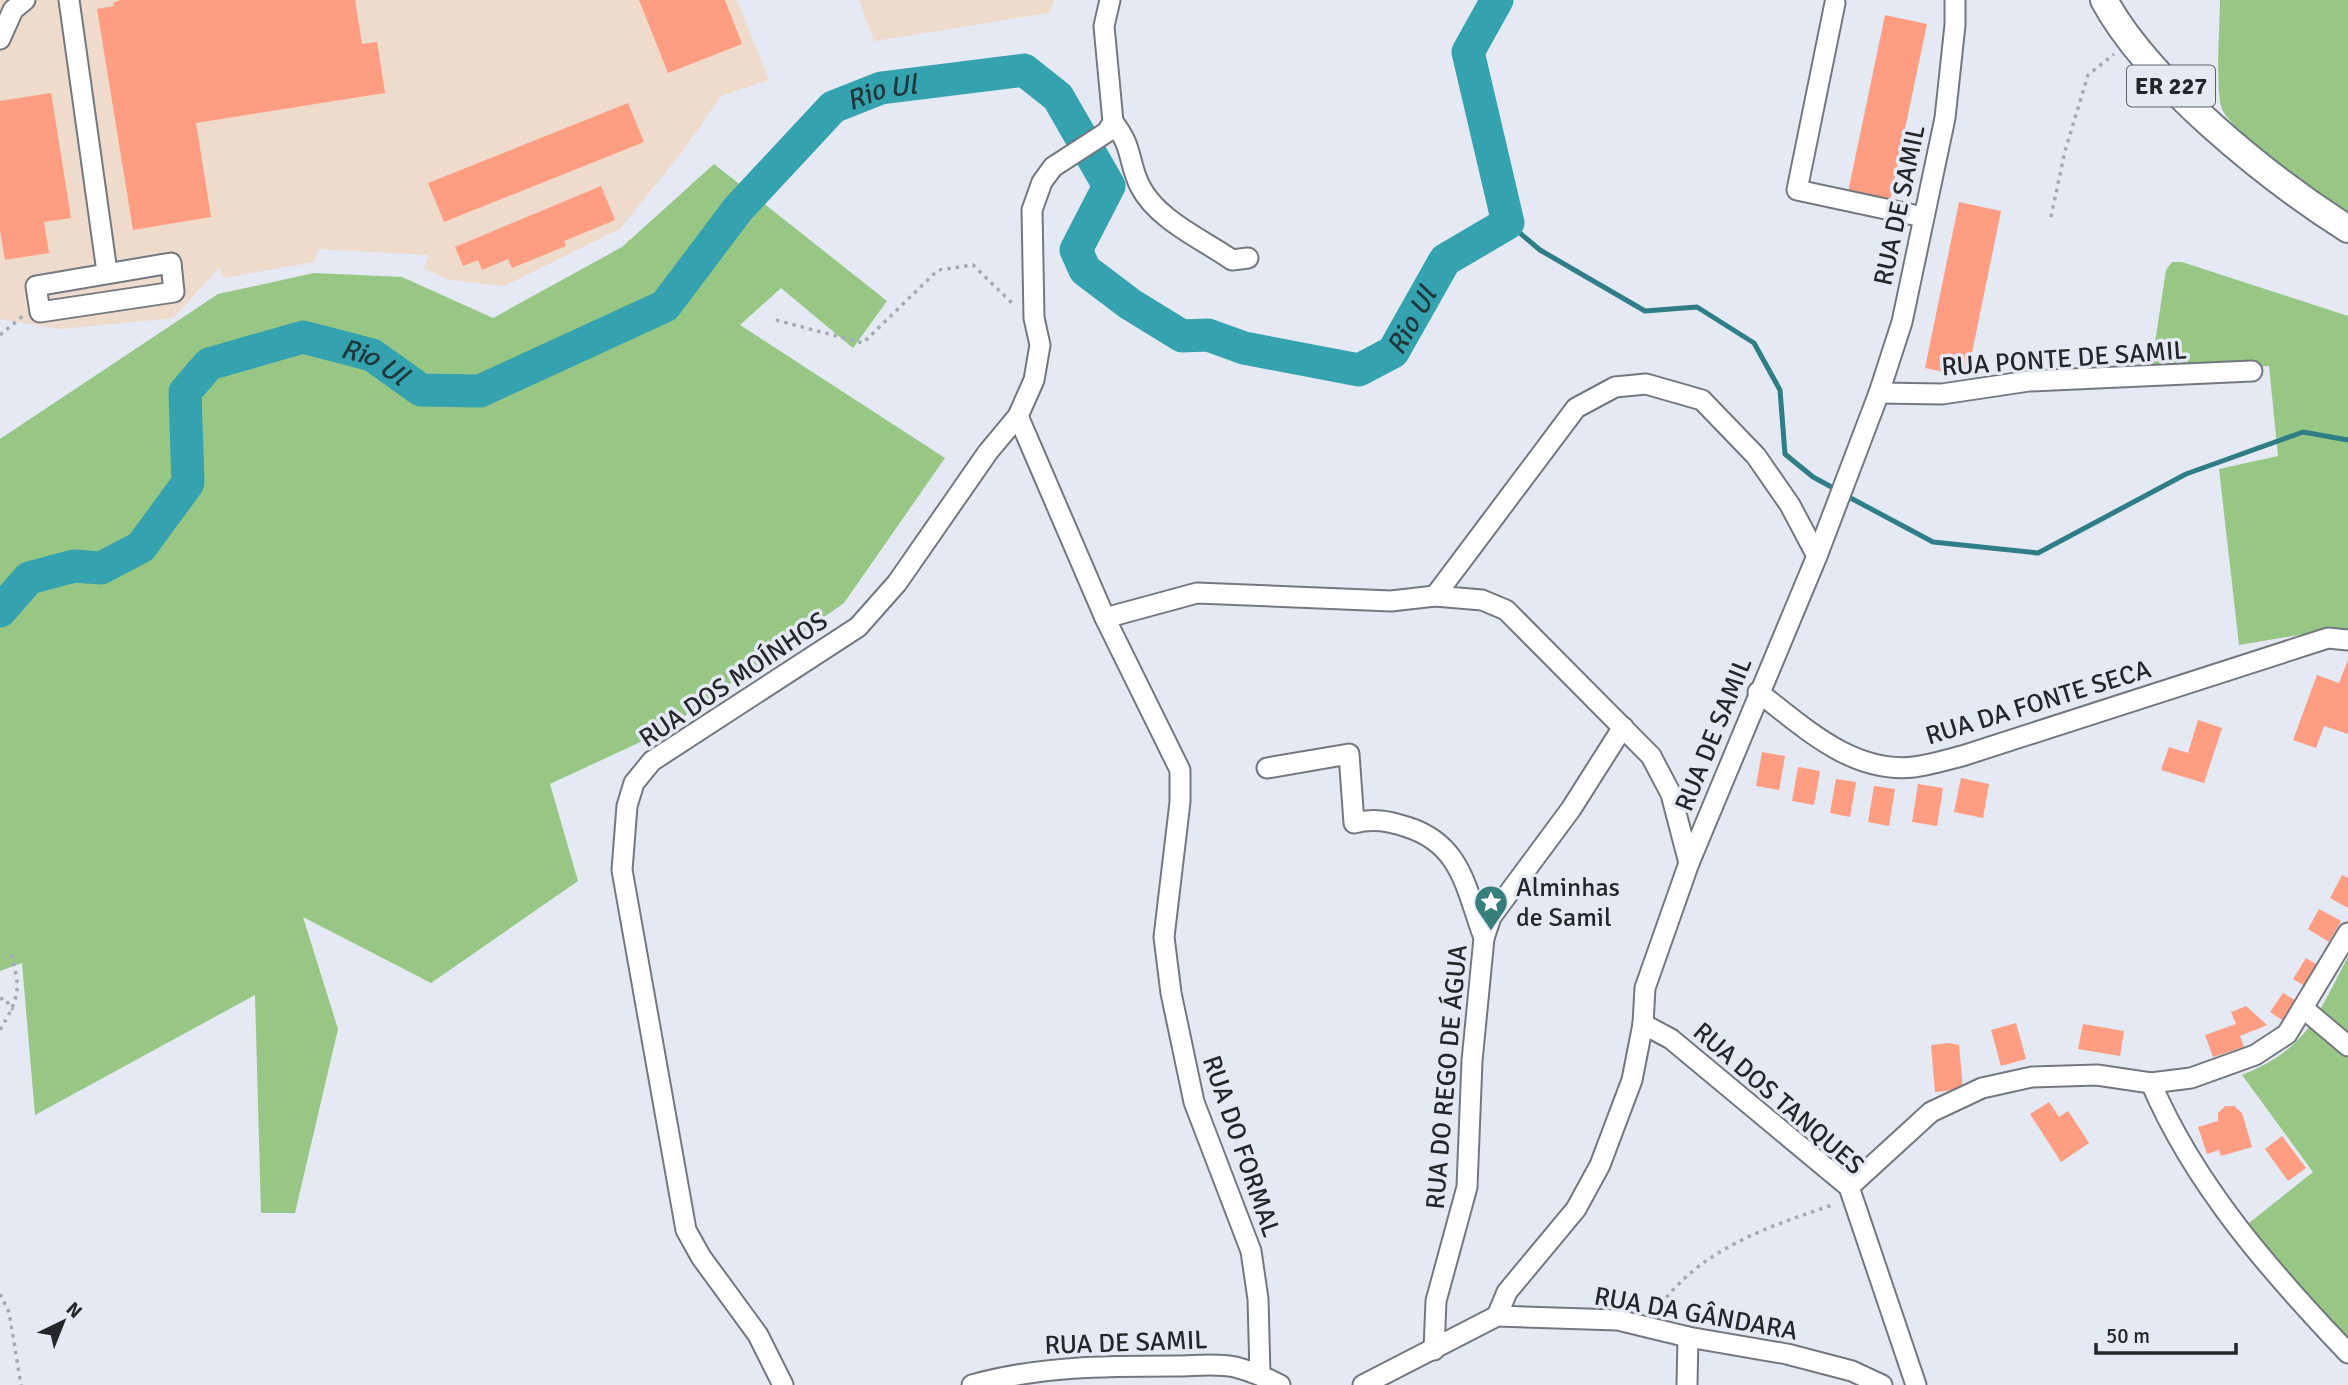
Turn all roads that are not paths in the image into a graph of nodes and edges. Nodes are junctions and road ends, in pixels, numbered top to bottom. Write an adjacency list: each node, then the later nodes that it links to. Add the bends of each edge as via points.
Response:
1 (69, 0): 12 (street)
2 (1110, 0): 8 (street, via 1104,26)
3 (1955, 0): 9 (street, RUA DE SAMIL, via 1945,118)
4 (2104, 0): 10 (main road, ER 227, via 2168,82 2252,159)
5 (13, 3): 7 (street)
6 (1835, 3): 9 (street, via 1797,190)
7 (0, 39)
8 (1113, 122): 11 (street, via 1127,138 1139,185 1153,207 1232,260); 15 (street, RUA DOS MOÍNHOS, via 1107,132 1053,167 1032,210 1034,318 1040,345 1034,380)
9 (1923, 216): 14 (street, RUA DE SAMIL, via 1902,323)
10 (2348, 229)
11 (1248, 257)
12 (107, 272): 12 (street, via 36,286 40,312 174,292 171,263)
13 (2252, 371): 14 (street, RUA PONTE DE SAMIL, via 2029,381 1942,394)
14 (1879, 393): 16 (street, RUA DE SAMIL)
15 (1018, 416): 18 (street, RUA DO FORMAL); 36 (street, RUA DOS MOÍNHOS, via 897,583 858,627 652,761 634,783 627,806 622,870 687,1230 701,1257 758,1335)
16 (1817, 556): 17 (street, via 1790,505 1756,456 1702,400 1646,384 1615,387 1576,408); 20 (street, RUA DE SAMIL)
17 (1435, 596): 18 (street, via 1391,601 1197,593); 21 (street, via 1482,600 1506,610)
18 (1105, 618): 35 (street, RUA DO FORMAL, via 1180,770 1164,937 1171,993 1194,1102 1251,1251)
19 (2348, 640): 20 (street, RUA DA FONTE SECA, via 2328,638 1962,756 1913,767 1870,765 1834,748)
20 (1758, 692): 23 (street, RUA DE SAMIL)
21 (1623, 727): 23 (street, via 1651,756 1671,794); 25 (street, RUA DO REGO DE ÁGUA, via 1571,809 1491,917)
22 (1267, 768): 25 (street, via 1349,754 1353,823 1386,820 1440,841 1452,854)
23 (1689, 863): 27 (street, RUA DE SAMIL, via 1645,988)
24 (2348, 933): 26 (street)
25 (1484, 938): 33 (street, RUA DO REGO DE ÁGUA, via 1472,1061 1467,1188 1436,1301)
26 (2303, 1008): 28 (street); 29 (street, via 2287,1034 2255,1055 2191,1078)
27 (1643, 1024): 30 (street, RUA DOS TANQUES, via 1671,1039); 31 (street, RUA DE SAMIL, via 1632,1080 1600,1165 1576,1209 1507,1292)
28 (2348, 1046)
29 (2151, 1083): 30 (street, via 2097,1075 2032,1077 1982,1088 1931,1112); 34 (street, via 2169,1126 2252,1249)
30 (1851, 1192): 42 (street, RUA DOS TANQUES)
31 (1497, 1316): 32 (street, RUA DA GÂNDARA, via 1618,1320); 33 (street)
32 (1688, 1337): 40 (street); 41 (street, RUA DA GÂNDARA, via 1787,1354 1852,1371)
33 (1434, 1350): 39 (street)
34 (2348, 1353)
35 (1260, 1374): 37 (street, RUA DE SAMIL, via 1232,1366 1055,1368); 38 (street, RUA DE SAMIL)
36 (782, 1385)
37 (972, 1385)
38 (1280, 1385)
39 (1363, 1385)
40 (1687, 1385)
41 (1882, 1385)
42 (1916, 1385)

